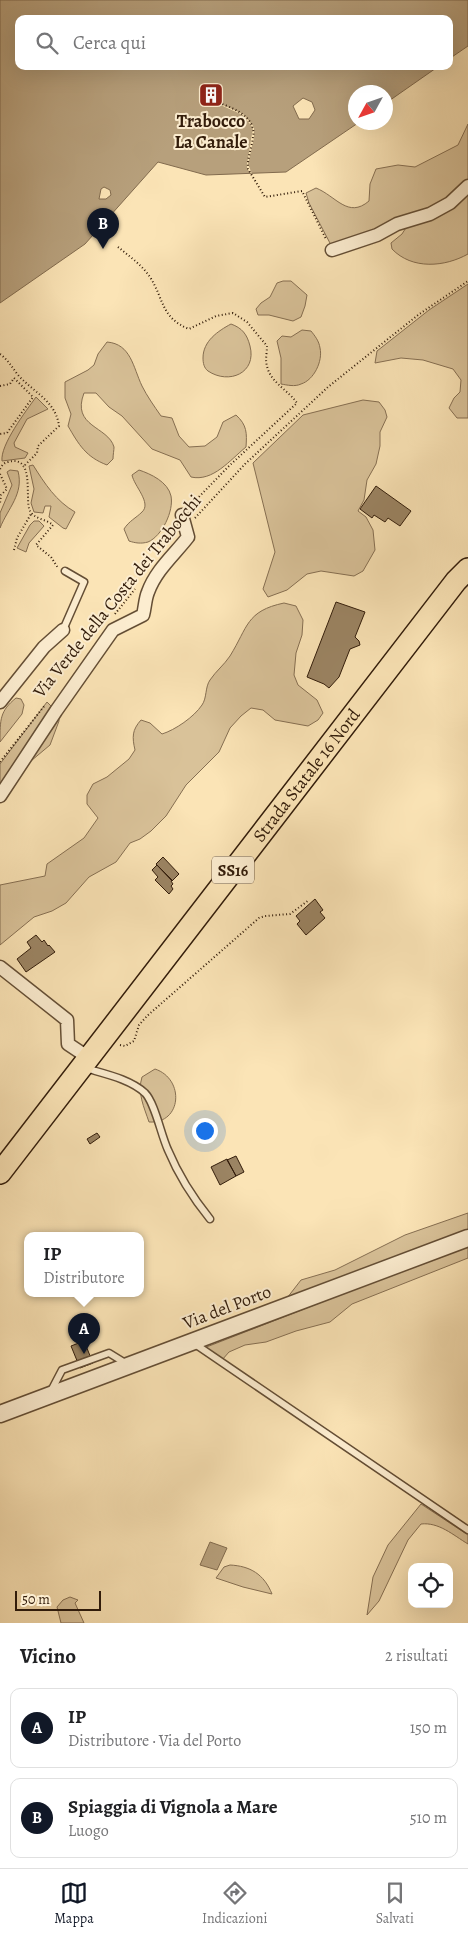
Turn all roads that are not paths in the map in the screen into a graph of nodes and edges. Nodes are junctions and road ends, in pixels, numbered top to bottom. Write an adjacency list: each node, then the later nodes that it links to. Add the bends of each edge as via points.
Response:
1 (468, 186): 2 (street, via 450,203 430,214)
2 (332, 250)
3 (182, 515): 8 (street, via 188,537 158,572 148,593 143,615 114,630)
4 (468, 569): 10 (main road, Strada Statale 16 Nord / SS16)
5 (64, 572): 6 (lane, via 84,582)
6 (64, 630): 7 (street, via 44,648)
7 (0, 702)
8 (0, 796)
9 (0, 967): 10 (street, via 67,1020 68,1044)
10 (85, 1062): 11 (main road, Strada Statale 16 Nord / SS16); 12 (lane, via 146,1094 168,1151 198,1205)
11 (0, 1173)
12 (210, 1218)
13 (468, 1238): 14 (street, Via del Porto)
14 (192, 1342): 15 (street, Via del Porto); 16 (lane)
15 (0, 1414)
16 (468, 1530)

